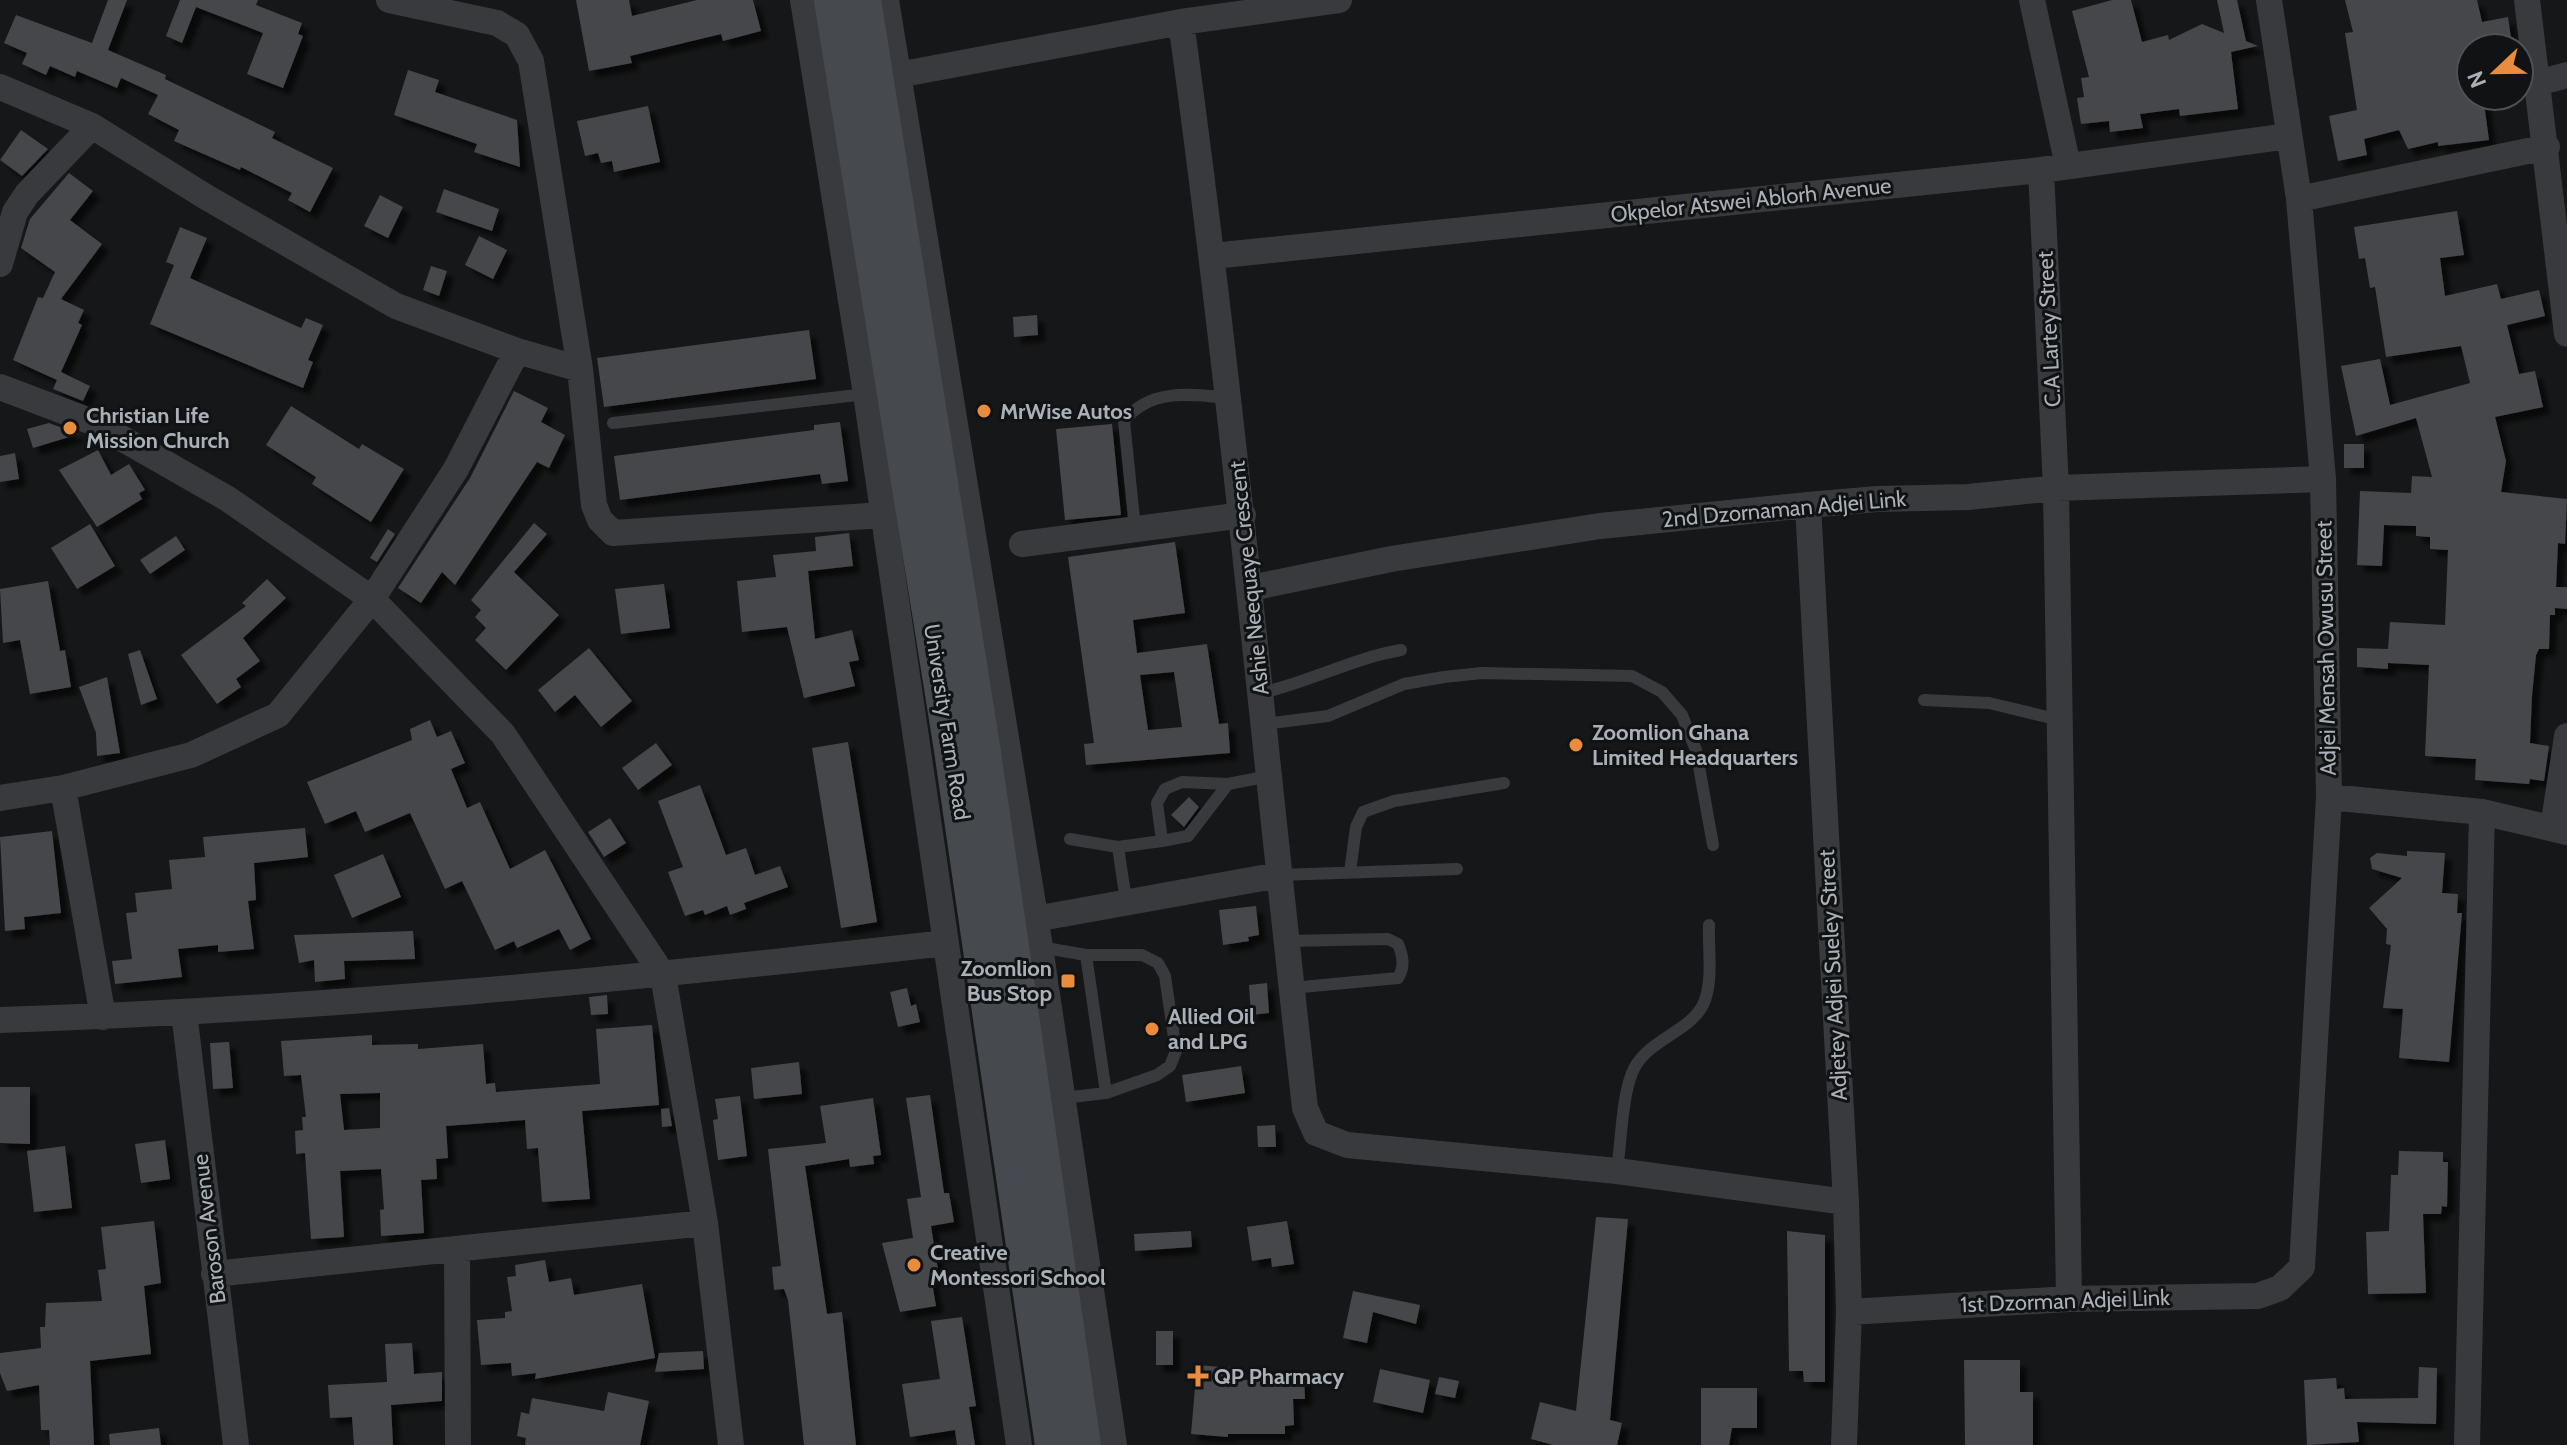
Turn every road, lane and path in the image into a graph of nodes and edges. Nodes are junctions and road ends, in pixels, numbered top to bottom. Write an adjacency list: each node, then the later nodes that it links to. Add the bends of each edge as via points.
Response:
1 (389, 0): 25 (street, via 497,23 517,35 531,61)
2 (803, 0): 27 (street)
3 (832, 0): 88 (street, University Farm Road, via 952,750)
4 (863, 0): 89 (street, University Farm Road, via 982,746)
5 (886, 0): 11 (street)
6 (1339, 0): 10 (street)
7 (2032, 0): 18 (street)
8 (2269, 0): 16 (street, Adjei Mensah Owusu Street)
9 (2527, 0): 13 (street)
10 (1181, 22): 11 (street); 21 (street, Ashie Neequaye Crescent)
11 (898, 75): 63 (street)
12 (2567, 75): 13 (street)
13 (2538, 83): 17 (street)
14 (0, 87): 15 (street)
15 (92, 126): 22 (street, via 15,212); 24 (street, via 396,306)
16 (2289, 136): 18 (street, Okpelor Atswei Ablorh Avenue); 20 (street, Adjei Mensah Owusu Street)
17 (2547, 147): 20 (street); 23 (street)
18 (2068, 166): 19 (street, Okpelor Atswei Ablorh Avenue)
19 (2041, 170): 21 (street, Okpelor Atswei Ablorh Avenue); 33 (street, C.A Lartey Street)
20 (2299, 199): 32 (street, Adjei Mensah Owusu Street)
21 (1213, 256): 28 (street, Ashie Neequaye Crescent)
22 (0, 264)
23 (2567, 334)
24 (517, 351): 25 (street); 40 (street, via 456,469)
25 (580, 369): 35 (street, via 594,505 613,533)
26 (0, 387): 29 (street)
27 (866, 394): 31 (lane); 35 (street)
28 (1229, 398): 36 (street, Ashie Neequaye Crescent); 37 (lane, via 1178,393 1141,405 1124,421)
29 (36, 401): 30 (street); 40 (street, via 95,423 228,499)
30 (0, 409)
31 (613, 423)
32 (2323, 479): 33 (street, 2nd Dzornaman Adjei Link); 51 (street, Adjei Mensah Owusu Street)
33 (2056, 488): 34 (street, 2nd Dzornaman Adjei Link); 44 (street, C.A Lartey Street)
34 (1808, 505): 39 (street, 2nd Dzornaman Adjei Link, via 1600,526 1391,559); 77 (street, Adjetey Adjei Sueley Street)
35 (883, 515): 66 (street)
36 (1243, 515): 37 (street); 39 (street, Ashie Neequaye Crescent)
37 (1135, 528): 38 (street)
38 (1022, 544)
39 (1251, 588): 42 (street, Ashie Neequaye Crescent)
40 (372, 599): 50 (street, via 278,715 191,755); 69 (street, via 503,734)
41 (1401, 650): 42 (lane)
42 (1261, 693): 45 (street, Ashie Neequaye Crescent)
43 (1924, 700): 44 (lane, via 1989,703)
44 (2060, 720): 82 (street, C.A Lartey Street)
45 (1264, 724): 47 (street, Ashie Neequaye Crescent); 57 (lane, via 1328,716 1404,684 1444,677 1632,676 1662,692 1682,715 1696,750)
46 (2567, 736): 54 (street)
47 (1269, 776): 49 (lane); 61 (street, Ashie Neequaye Crescent)
48 (1504, 783): 60 (lane, via 1394,801 1363,812)
49 (1228, 784): 56 (lane, via 1188,836); 56 (lane, via 1182,782 1165,789 1157,803)
50 (63, 788): 52 (street); 72 (street)
51 (2329, 797): 53 (street); 81 (street, Adjei Mensah Owusu Street, via 2302,1267)
52 (0, 798)
53 (2482, 812): 54 (street); 92 (street)
54 (2560, 830)
55 (1070, 839): 58 (lane)
56 (1162, 841): 58 (lane)
57 (1713, 845)
58 (1118, 847): 62 (lane)
59 (1457, 869): 60 (lane)
60 (1350, 872): 61 (lane)
61 (1279, 875): 62 (street); 65 (street, Ashie Neequaye Crescent)
62 (1126, 901): 63 (street)
63 (1035, 919): 67 (street)
64 (1709, 925): 76 (lane, via 1705,1003 1644,1054 1631,1073)
65 (1286, 941): 70 (street, Ashie Neequaye Crescent); 70 (lane, via 1388,939 1402,954 1398,978)
66 (945, 943): 69 (street); 87 (street)
67 (1040, 947): 68 (lane); 75 (street)
68 (1086, 955): 74 (lane); 74 (lane, via 1142,955 1158,963 1165,976 1176,1051 1170,1066 1157,1075)
69 (663, 975): 71 (street); 78 (street)
70 (1291, 988): 76 (street, Ashie Neequaye Crescent, via 1305,1108 1316,1133 1347,1145)
71 (184, 1012): 72 (street); 80 (street, Baroson Avenue)
72 (103, 1017): 73 (street)
73 (0, 1020)
74 (1106, 1093): 75 (lane)
75 (1063, 1098): 90 (street)
76 (1617, 1171): 77 (street)
77 (1846, 1202): 83 (street, Adjetey Adjei Sueley Street)
78 (705, 1223): 79 (street); 86 (street)
79 (457, 1251): 80 (street); 85 (street)
80 (214, 1274): 84 (street, Baroson Avenue)
81 (2280, 1288): 82 (street, 1st Dzorman Adjei Link, via 2258,1296)
82 (2069, 1299): 83 (street, 1st Dzorman Adjei Link)
83 (1849, 1312): 91 (street, Adjetey Adjei Sueley Street)
84 (236, 1445)
85 (458, 1445)
86 (731, 1445)
87 (1019, 1445)
88 (1053, 1445)
89 (1083, 1445)
90 (1114, 1445)
91 (1844, 1445)
92 (2467, 1445)

